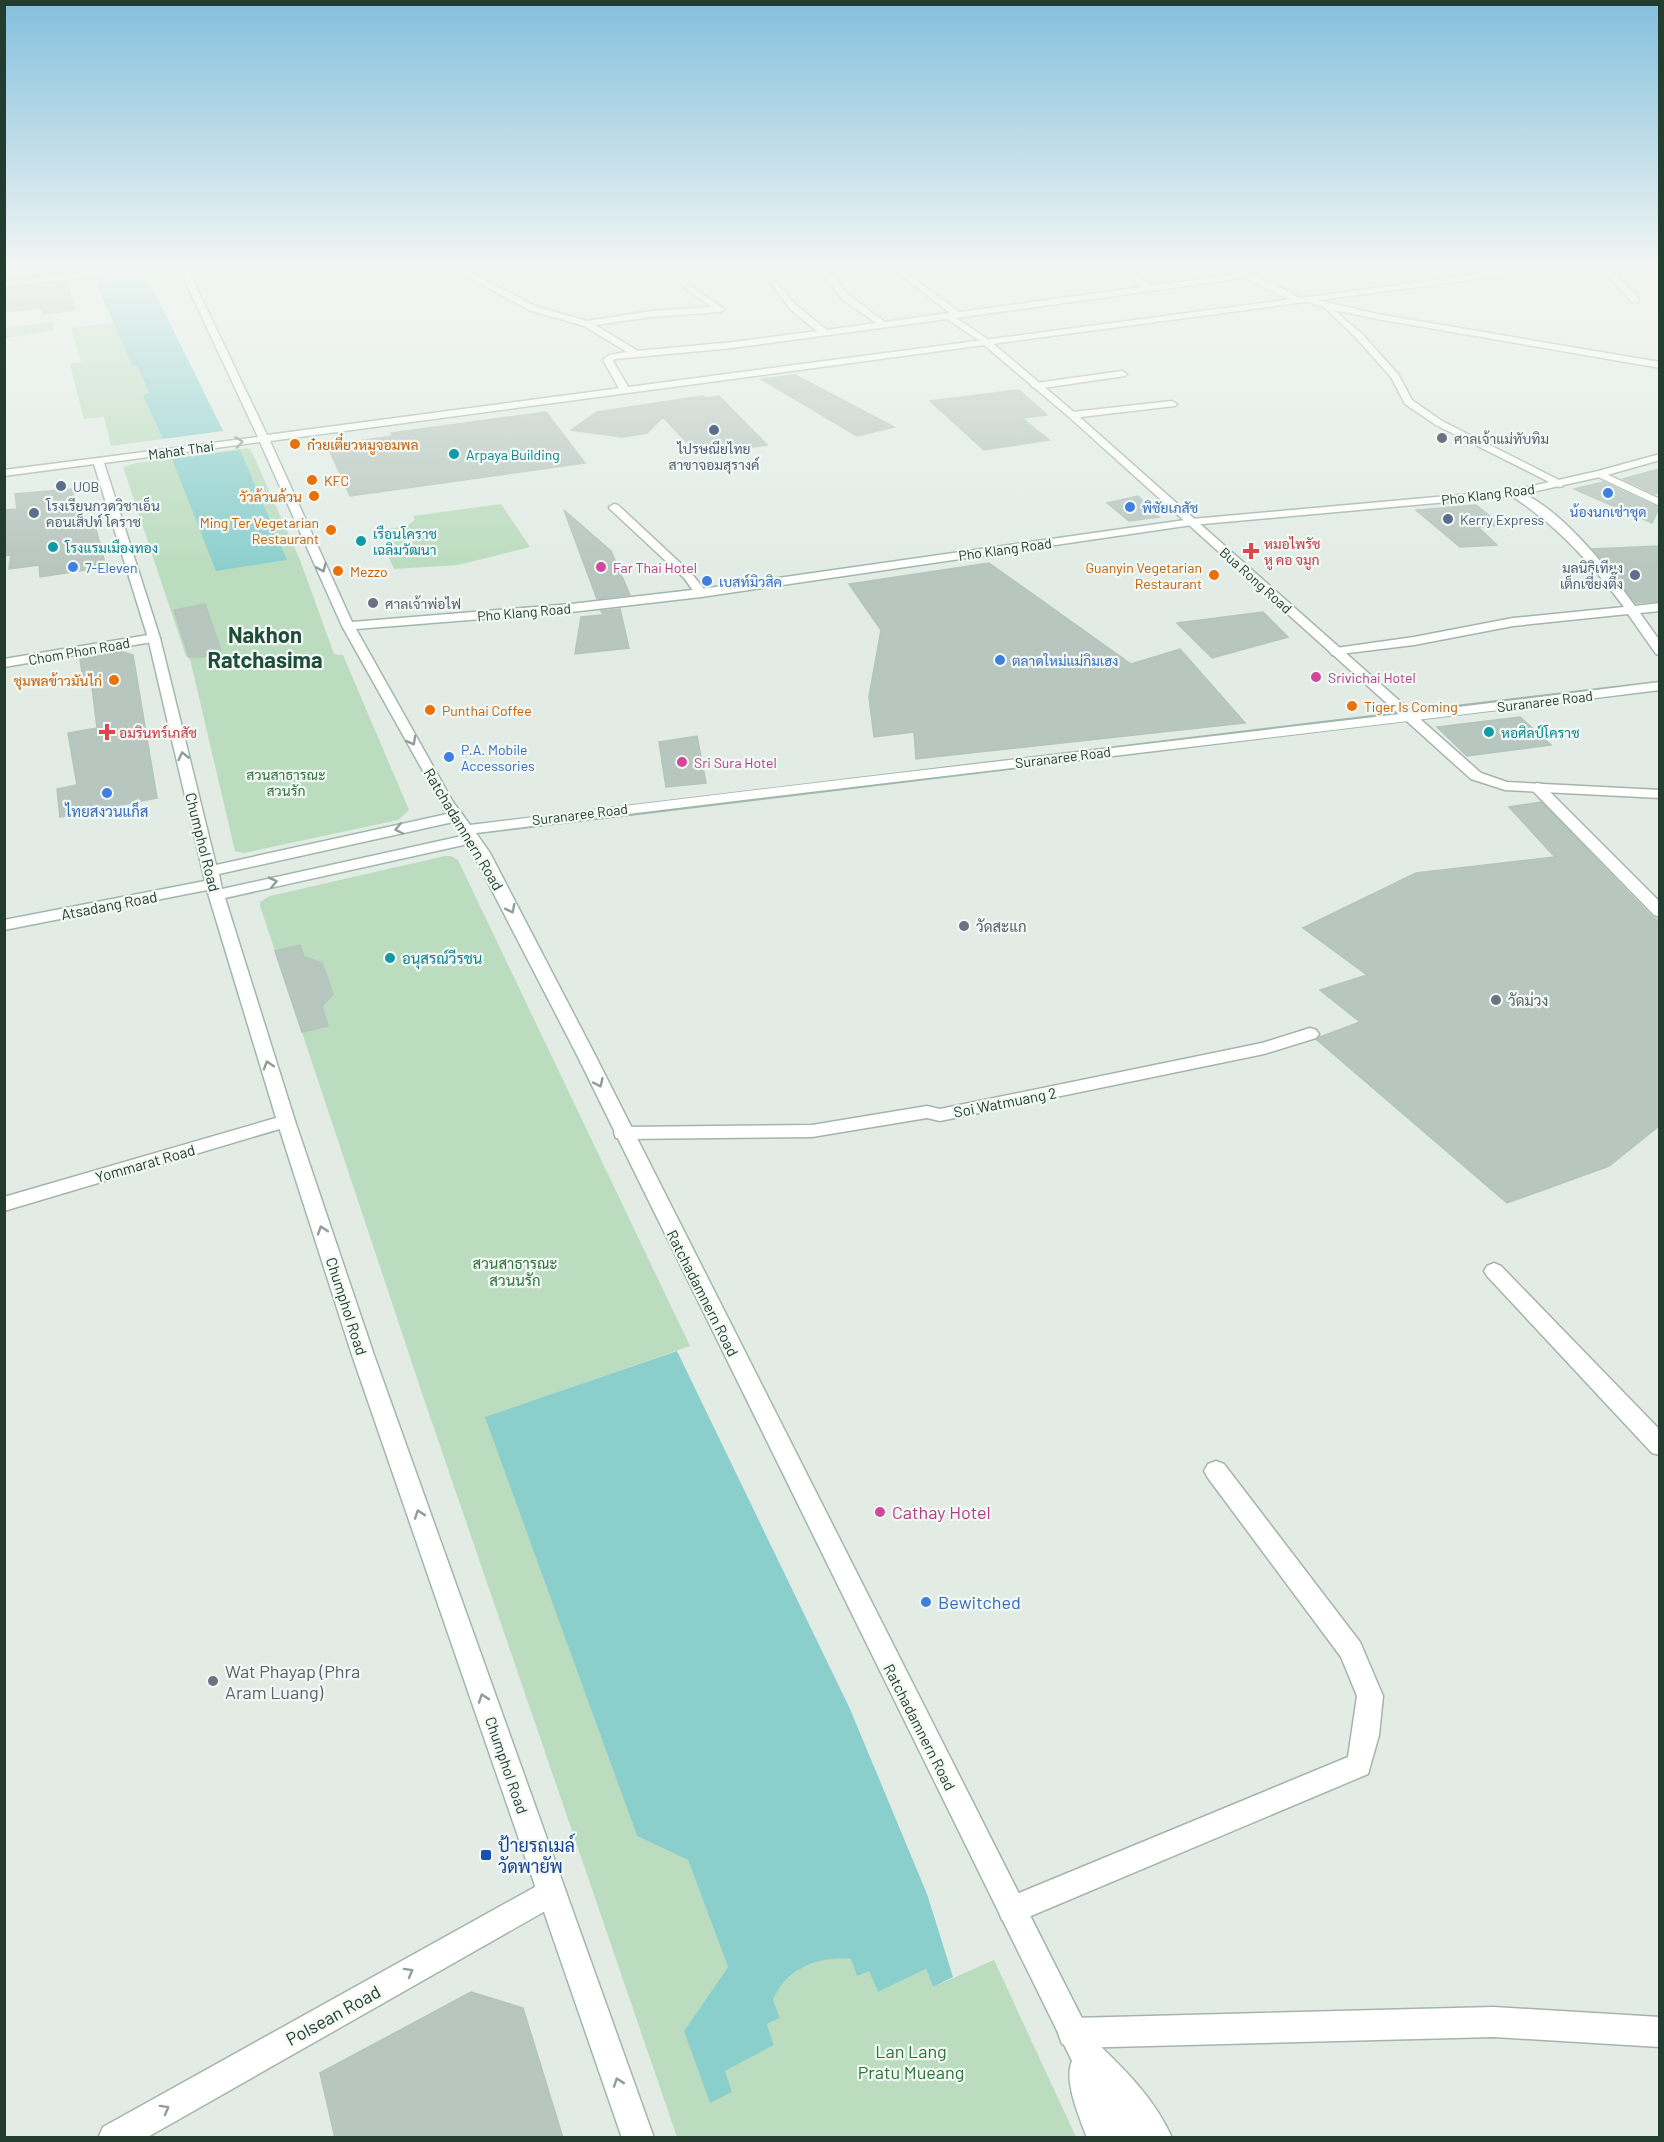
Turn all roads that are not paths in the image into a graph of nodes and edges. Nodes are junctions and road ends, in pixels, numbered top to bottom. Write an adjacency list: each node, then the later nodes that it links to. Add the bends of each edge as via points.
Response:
1 (231, 370): 11 (main road, Ratchadamnern Road)
2 (614, 370): 8 (main road)
3 (776, 370): 8 (main road, Mahat Thai)
4 (1018, 370): 7 (main road, Bua Rong Road)
5 (1390, 370): 16 (main road, via 1408,402 1438,423)
6 (1122, 374): 7 (main road)
7 (1036, 386): 10 (main road, Bua Rong Road)
8 (625, 390): 11 (main road, Mahat Thai)
9 (1172, 404): 10 (main road)
10 (1072, 415): 20 (main road, Bua Rong Road)
11 (264, 439): 13 (main road, Mahat Thai, one-way to 11); 24 (main road, Ratchadamnern Road, one-way to 24)
12 (1659, 457): 15 (main road, Pho Klang Road)
13 (98, 461): 14 (main road, Mahat Thai); 25 (main road, Chumphol Road)
14 (4, 473)
15 (1599, 474): 16 (main road, Pho Klang Road); 18 (main road)
16 (1559, 484): 17 (main road, Pho Klang Road)
17 (1514, 493): 20 (main road, Pho Klang Road); 23 (main road, via 1562,525)
18 (1659, 502)
19 (614, 507): 21 (main road)
20 (1192, 522): 21 (main road, Pho Klang Road); 27 (main road, Bua Rong Road)
21 (701, 593): 24 (main road, Pho Klang Road)
22 (1659, 607): 23 (main road)
23 (1631, 610): 26 (main road); 27 (main road, via 1513,622)
24 (348, 626): 33 (main road, Ratchadamnern Road, one-way to 33)
25 (154, 638): 28 (main road, Chom Phon Road); 34 (main road, Chumphol Road, one-way to 25)
26 (1659, 651)
27 (1336, 652): 30 (main road, Bua Rong Road)
28 (4, 663)
29 (1659, 686): 30 (main road, Suranaree Road)
30 (1408, 718): 31 (main road, Bua Rong Road, via 1476,776 1505,786); 33 (main road, Suranaree Road)
31 (1537, 787): 32 (main road, Bua Rong Road); 35 (main road)
32 (1659, 794)
33 (465, 828): 34 (main road, one-way to 33); 34 (main road, one-way to 34); 39 (main road, Ratchadamnern Road, one-way to 39)
34 (213, 883): 36 (main road, Atsadang Road); 38 (main road, Chumphol Road, one-way to 34)
35 (1659, 912)
36 (4, 925)
37 (1310, 1034): 39 (main road, Soi Watmuang 2, via 1252,1051 940,1115 927,1112 812,1131)
38 (286, 1121): 40 (main road, Yommarat Road); 44 (main road, Chumphol Road, one-way to 38, via 363,1355)
39 (623, 1134): 45 (main road, Ratchadamnern Road)
40 (4, 1204)
41 (1494, 1271): 42 (main road)
42 (1659, 1446)
43 (1216, 1471): 45 (main road, via 1351,1650 1370,1696 1359,1765)
44 (551, 1892): 48 (main road, Polsean Road, one-way to 44); 49 (main road, Chumphol Road, one-way to 44)
45 (1012, 1910): 47 (main road, Ratchadamnern Road)
46 (1659, 2032): 47 (main road, via 1494,2022)
47 (1077, 2041): 50 (main road, via 1090,2103); 51 (main road); 52 (main road, Ratchadamnern Road, via 1121,2088)
48 (114, 2138)
49 (638, 2138)
50 (1103, 2138)
51 (1125, 2138)
52 (1155, 2138)

